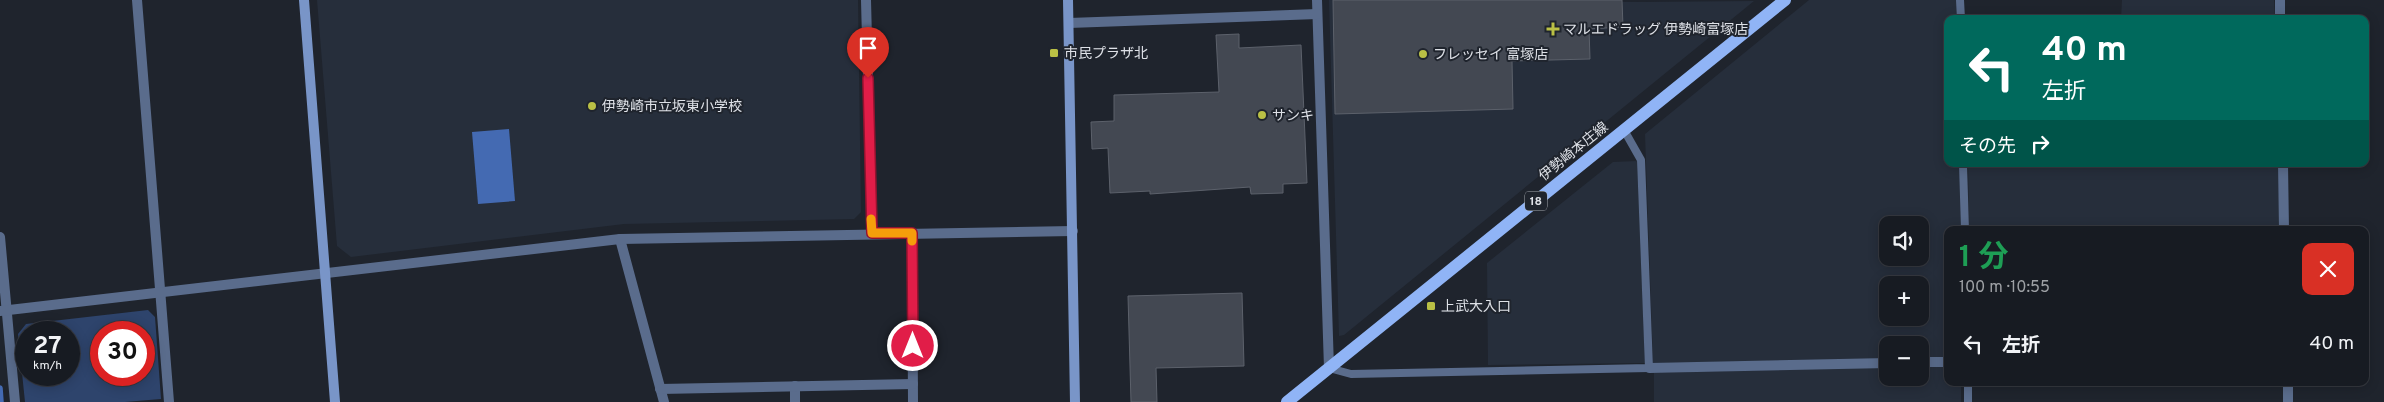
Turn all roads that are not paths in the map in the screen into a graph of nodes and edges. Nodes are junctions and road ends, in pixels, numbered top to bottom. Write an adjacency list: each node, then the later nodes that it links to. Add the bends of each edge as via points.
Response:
1 (137, 0): 24 (street)
2 (304, 0): 23 (street)
3 (866, 0): 19 (street)
4 (1068, 0): 12 (street)
5 (1317, 0): 9 (street)
6 (1785, 0): 13 (main road, 伊勢崎本庄線 / 18)
7 (1960, 0): 10 (lane)
8 (2280, 0): 11 (street)
9 (1317, 14): 12 (street); 29 (street)
10 (1961, 15)
11 (2280, 15)
12 (1069, 23): 18 (street)
13 (1624, 130): 29 (main road, 伊勢崎本庄線 / 18); 30 (lane, via 1641,160)
14 (1963, 167): 16 (lane)
15 (2283, 167): 17 (street)
16 (1964, 226)
17 (2284, 226)
18 (1073, 231): 20 (street); 42 (street)
19 (872, 233): 20 (street); 22 (street)
20 (912, 233): 31 (street)
21 (0, 237): 25 (street)
22 (620, 239): 23 (street); 35 (street)
23 (325, 273): 24 (street); 38 (street)
24 (160, 293): 25 (street); 37 (street)
25 (3, 311): 36 (street)
26 (1929, 362): 27 (street)
27 (1944, 362)
28 (1879, 363): 30 (street)
29 (1328, 368): 30 (lane, via 1351,374); 43 (main road, 伊勢崎本庄線 / 18)
30 (1649, 368)
31 (913, 384): 32 (street); 41 (street)
32 (795, 386): 35 (street); 40 (street)
33 (1968, 386): 44 (lane)
34 (2288, 386): 45 (street)
35 (660, 389): 39 (street)
36 (15, 402)
37 (169, 402)
38 (335, 402)
39 (664, 402)
40 (795, 402)
41 (913, 402)
42 (1075, 402)
43 (1287, 402)
44 (1968, 402)
45 (2288, 402)

